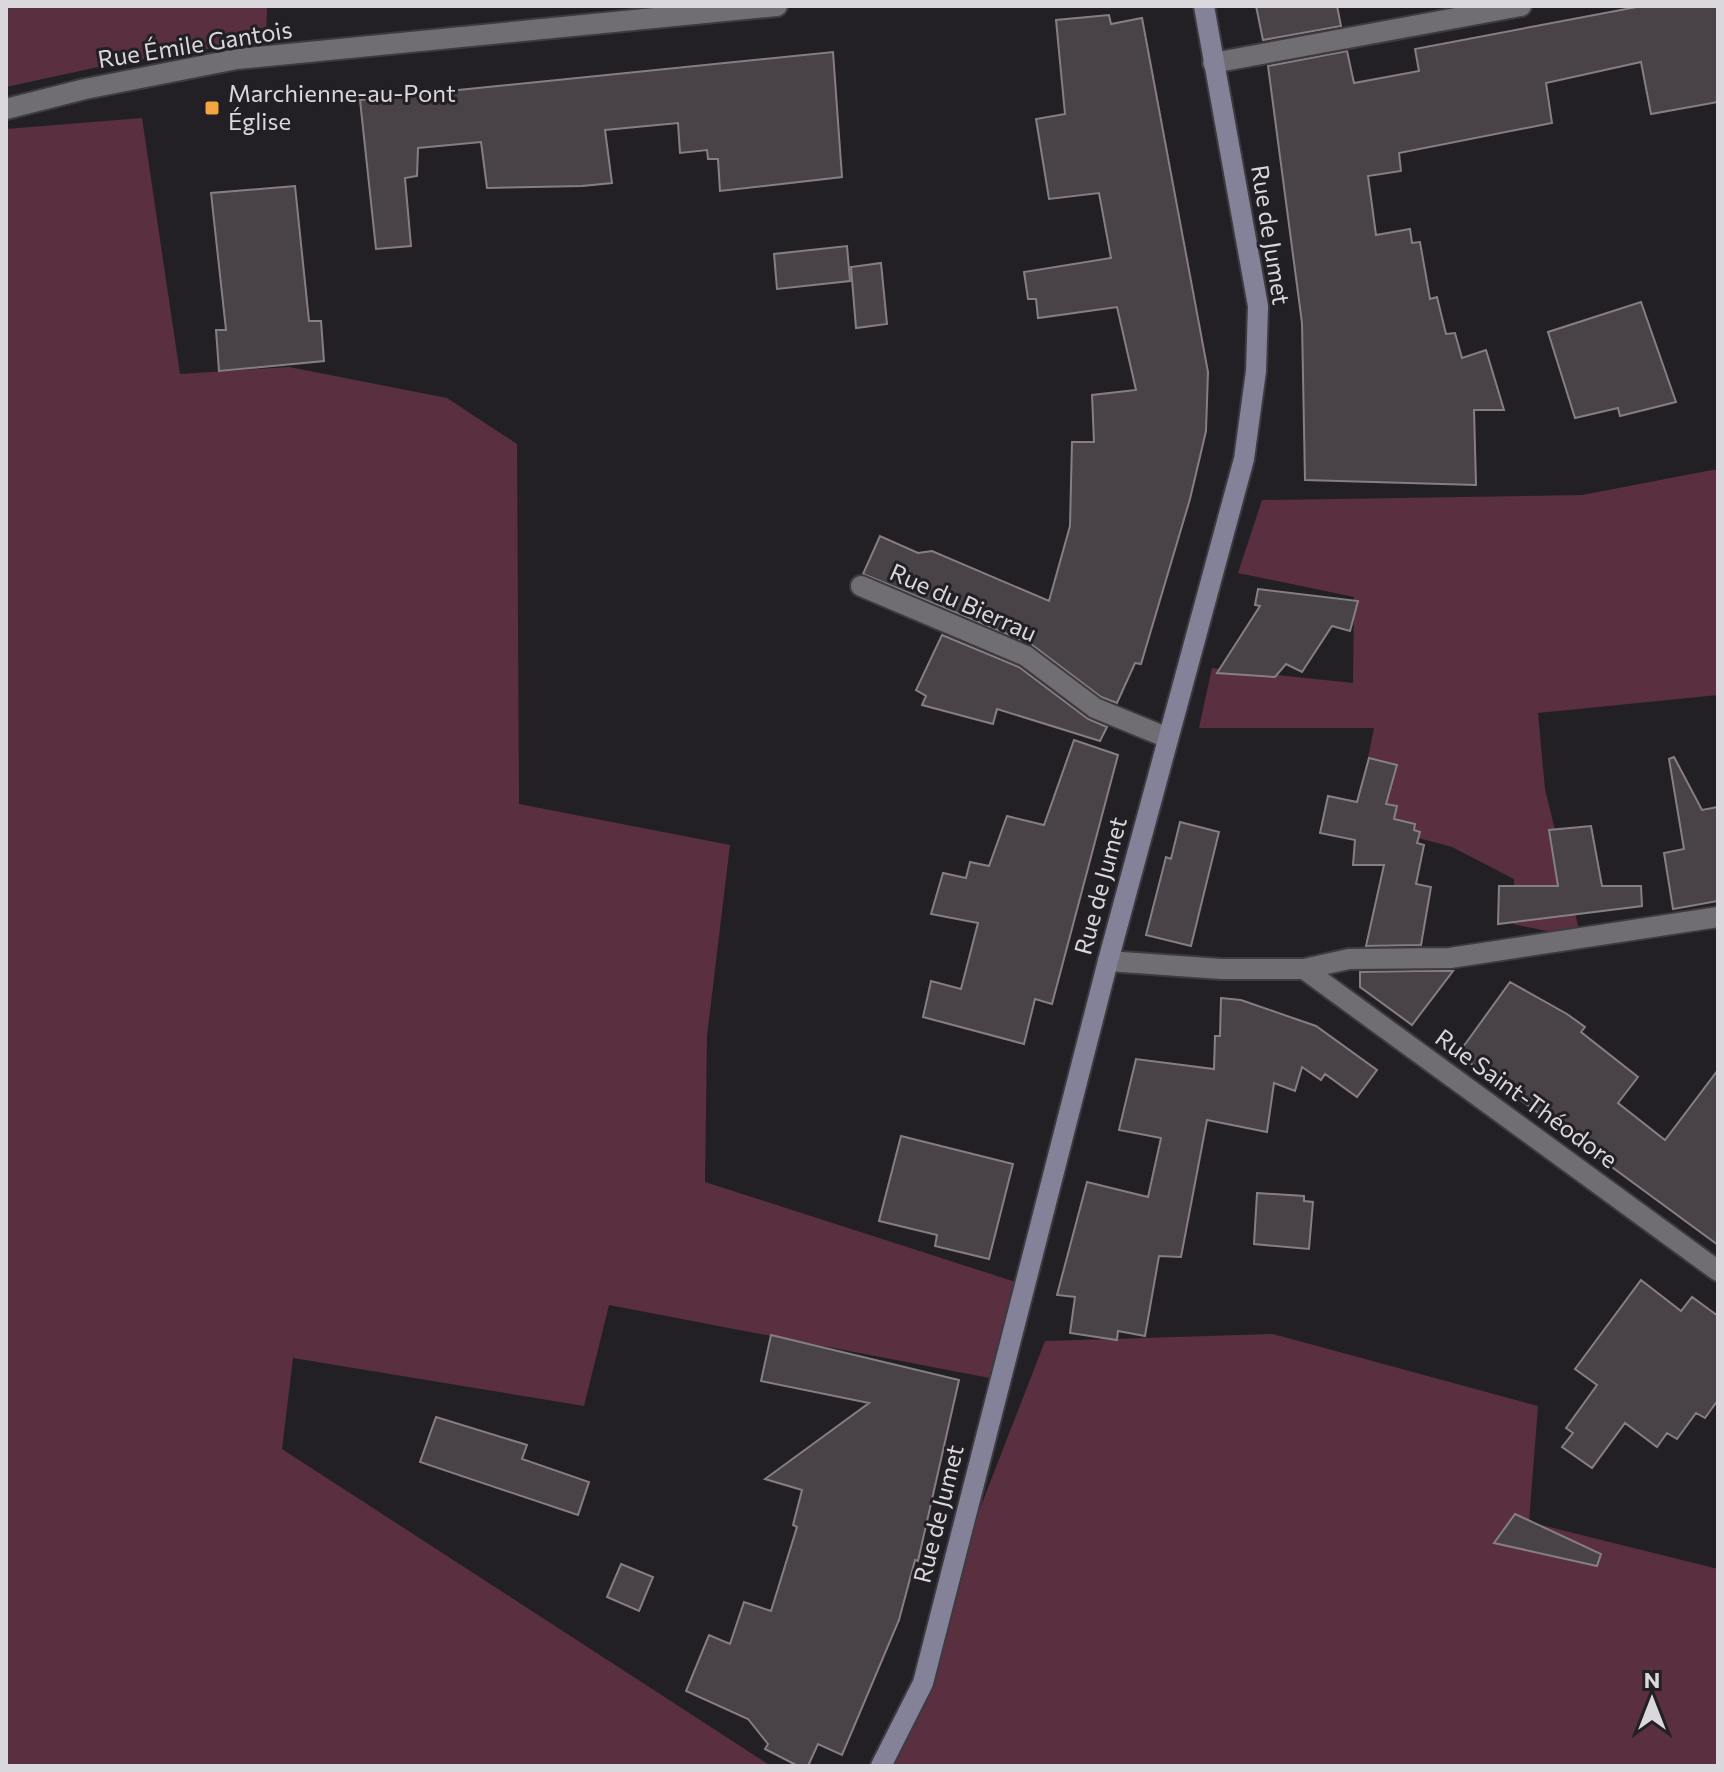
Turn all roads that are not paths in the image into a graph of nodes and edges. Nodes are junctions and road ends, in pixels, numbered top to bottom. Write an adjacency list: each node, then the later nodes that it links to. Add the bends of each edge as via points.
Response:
1 (777, 6): 5 (street, Rue Émile Gantois, via 237,59)
2 (1204, 6): 4 (street, Rue de Jumet)
3 (1521, 6): 4 (street)
4 (1213, 63): 7 (street, Rue de Jumet, via 1258,306 1256,371 1244,459)
5 (6, 109)
6 (861, 586): 7 (street, Rue du Bierrau, via 1026,656 1095,708)
7 (1168, 738): 9 (street, Rue de Jumet)
8 (1718, 917): 10 (street, via 1450,958 1349,959)
9 (1108, 961): 10 (street); 12 (street, Rue de Jumet, via 923,1683)
10 (1304, 969): 11 (street, Rue Saint-Théodore)
11 (1718, 1271)
12 (881, 1766)

